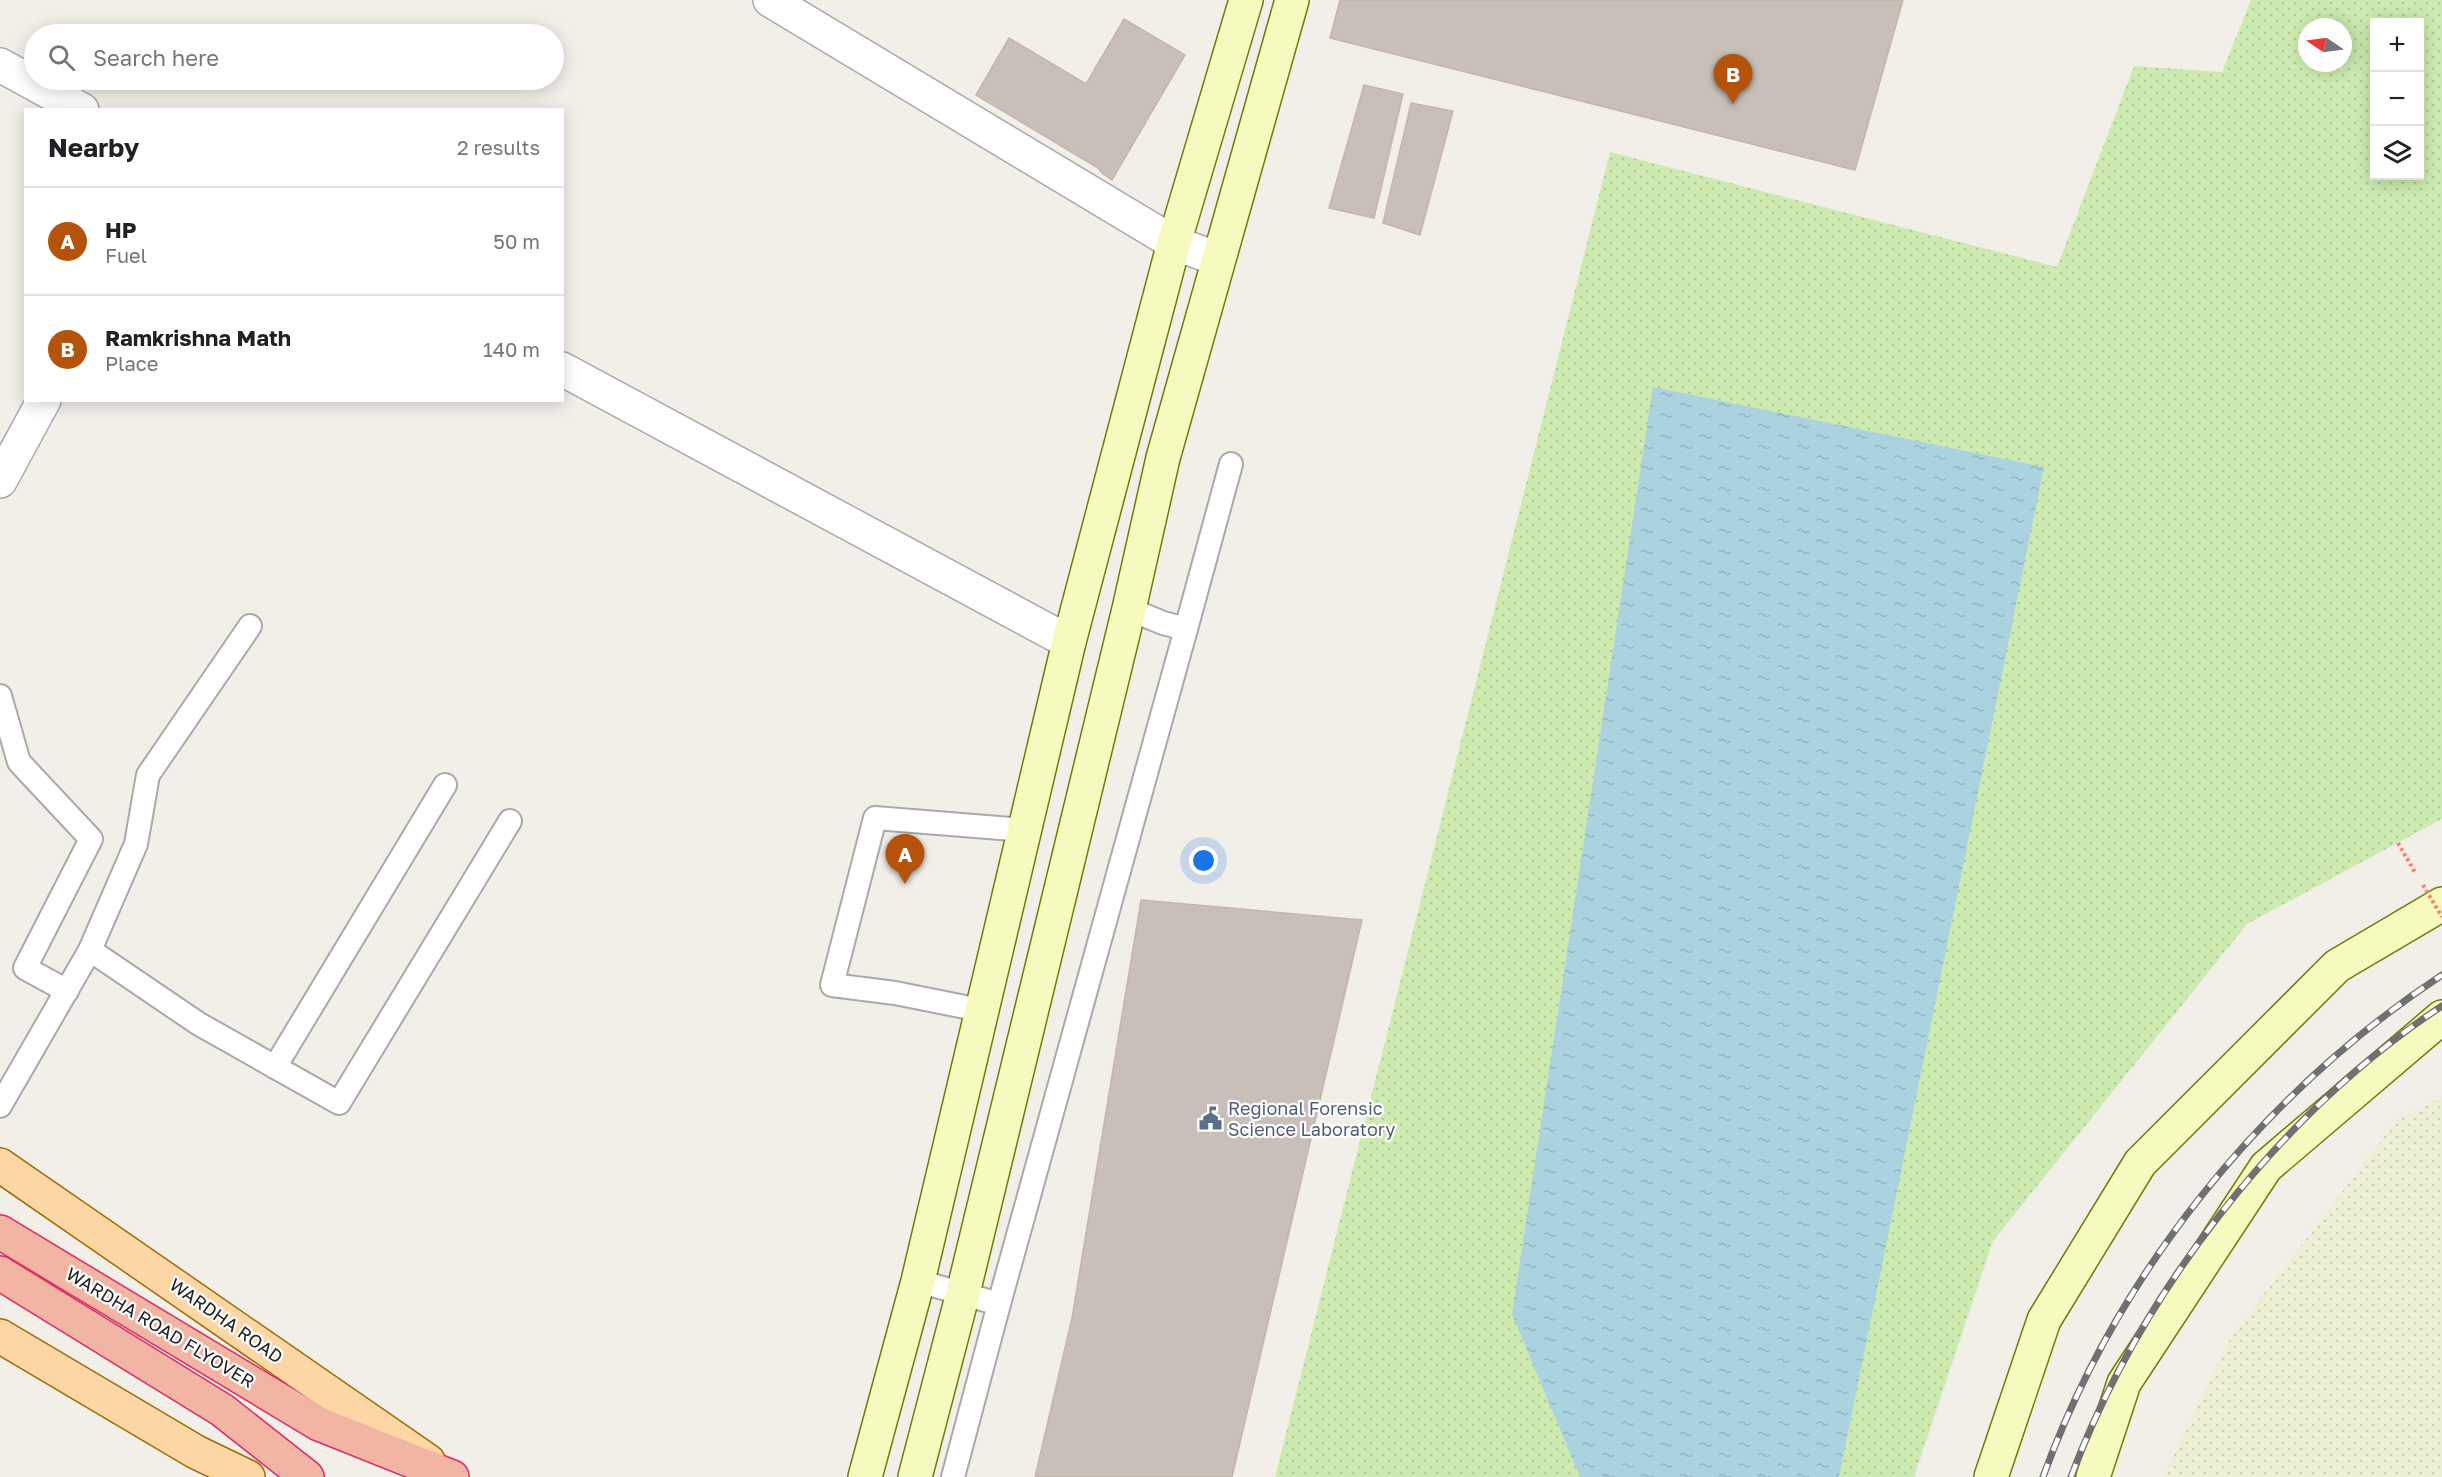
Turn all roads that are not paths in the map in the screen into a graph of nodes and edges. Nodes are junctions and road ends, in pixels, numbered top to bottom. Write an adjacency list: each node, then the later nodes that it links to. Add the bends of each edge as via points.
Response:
1 (770, 0): 8 (street)
2 (1246, 0): 8 (main road)
3 (1292, 0): 9 (main road)
4 (0, 65): 5 (street)
5 (24, 78)
6 (45, 90): 7 (street)
7 (77, 108)
8 (1174, 243): 9 (street); 17 (main road)
9 (1218, 259): 14 (main road, via 1163,458)
10 (564, 370): 17 (street)
11 (43, 402): 13 (street)
12 (1231, 464): 16 (lane)
13 (0, 481)
14 (1129, 609): 16 (lane); 33 (main road)
15 (250, 626): 23 (lane, via 148,775 136,844)
16 (1186, 629): 34 (lane)
17 (1069, 642): 21 (main road)
18 (0, 696): 24 (lane, via 19,762 91,839 25,968)
19 (445, 785): 27 (lane)
20 (510, 821): 27 (lane, via 339,1104)
21 (1023, 830): 25 (main road); 25 (lane, via 875,818 832,985 895,993)
22 (2442, 904): 42 (main road, via 2337,966 2140,1162 2044,1320)
23 (90, 950): 24 (lane); 27 (lane, via 199,1024)
24 (68, 991): 28 (lane)
25 (980, 1011): 32 (main road)
26 (2442, 1017): 43 (main road, via 2266,1167 2124,1383)
27 (275, 1067)
28 (0, 1106)
29 (0, 1165): 36 (main road, WARDHA ROAD)
30 (0, 1232): 36 (highway, WARDHA ROAD FLYOVER, via 319,1424)
31 (0, 1273): 38 (highway, WARDHA ROAD FLYOVER, via 222,1410)
32 (918, 1281): 33 (lane); 39 (main road)
33 (963, 1293): 34 (lane); 40 (main road)
34 (999, 1304): 41 (lane)
35 (0, 1336): 37 (main road, via 196,1452)
36 (449, 1475)
37 (248, 1477)
38 (308, 1477)
39 (865, 1477)
40 (915, 1477)
41 (953, 1477)
42 (1991, 1477)
43 (2093, 1477)

